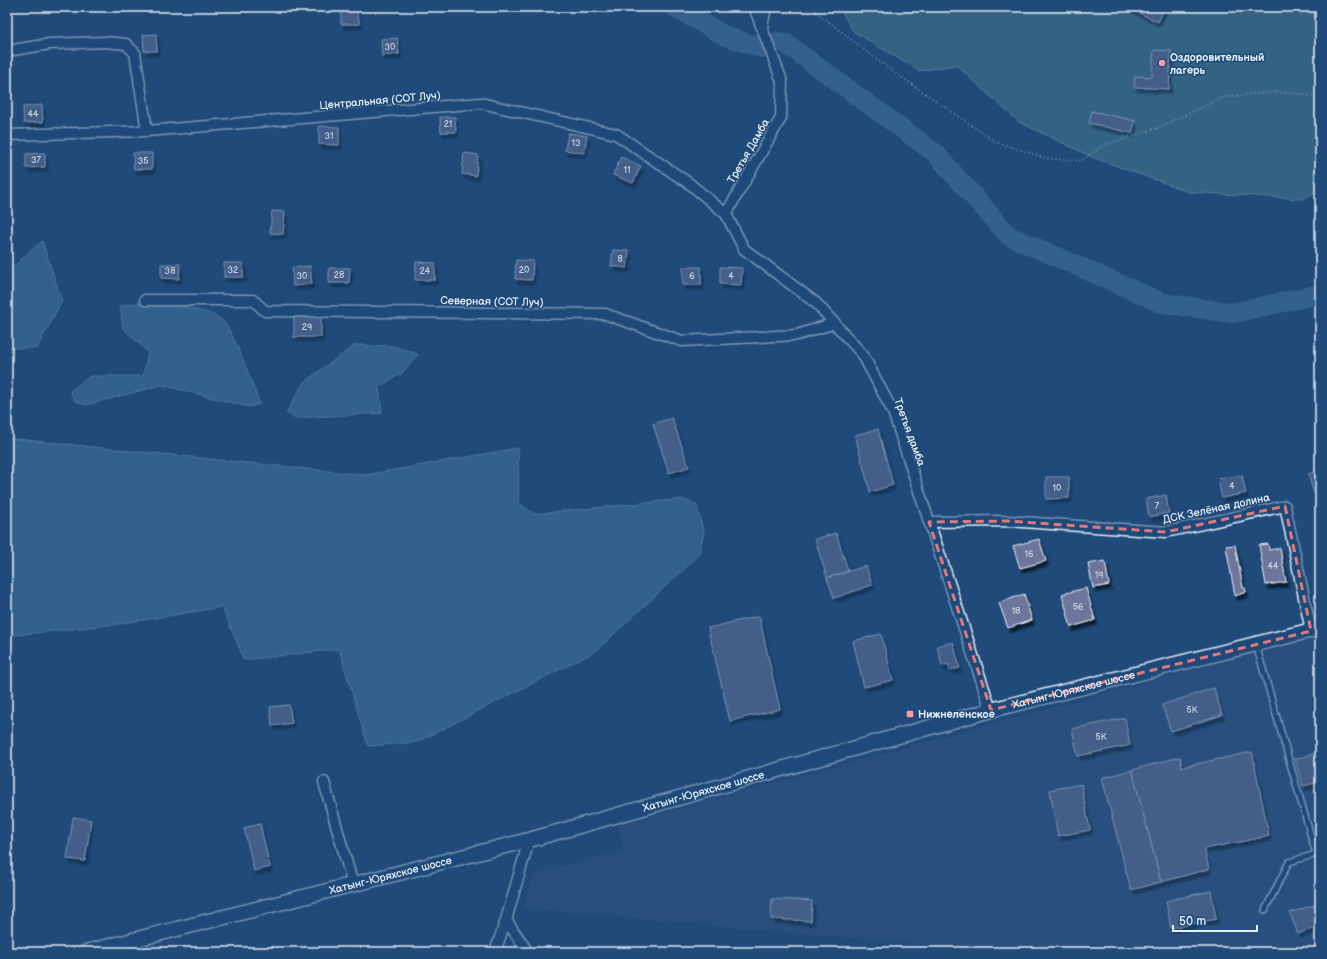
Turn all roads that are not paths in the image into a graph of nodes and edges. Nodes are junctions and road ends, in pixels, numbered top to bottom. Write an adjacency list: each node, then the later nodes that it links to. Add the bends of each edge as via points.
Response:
1 (754, 7): 3 (street, Третья Дамба)
2 (766, 7): 3 (street)
3 (762, 27): 7 (street, Третья Дамба, via 782,81 782,118)
4 (7, 51): 5 (street, via 50,44 126,44 135,53)
5 (147, 131): 6 (street, Центральная (СОТ Луч)); 7 (street, Центральная (СОТ Луч), via 481,103 616,134 690,184)
6 (7, 135)
7 (726, 214): 9 (street, Третья дамба, via 744,248 816,303)
8 (145, 300): 9 (street, Северная (СОТ Луч), via 253,300 265,311 605,314 682,341 798,335)
9 (835, 323): 10 (street, Третья дамба, via 863,355 892,412)
10 (929, 522): 11 (street, ДСК Зелёная долина, via 1008,521 1166,532 1285,506); 13 (street, Третья дамба)
11 (1316, 629): 12 (main road, Хатынг-Юряхское шоссе)
12 (1256, 644): 13 (main road, Хатынг-Юряхское шоссе); 16 (lane)
13 (991, 710): 15 (main road, Хатынг-Юряхское шоссе)
14 (324, 782): 17 (street)
15 (529, 840): 17 (main road, Хатынг-Юряхское шоссе); 19 (street)
16 (1318, 853): 18 (lane, via 1288,862)
17 (353, 885): 20 (main road, Хатынг-Юряхское шоссе)
18 (1266, 910)
19 (506, 920): 21 (street); 22 (street)
20 (86, 952)
21 (495, 952)
22 (528, 952)

